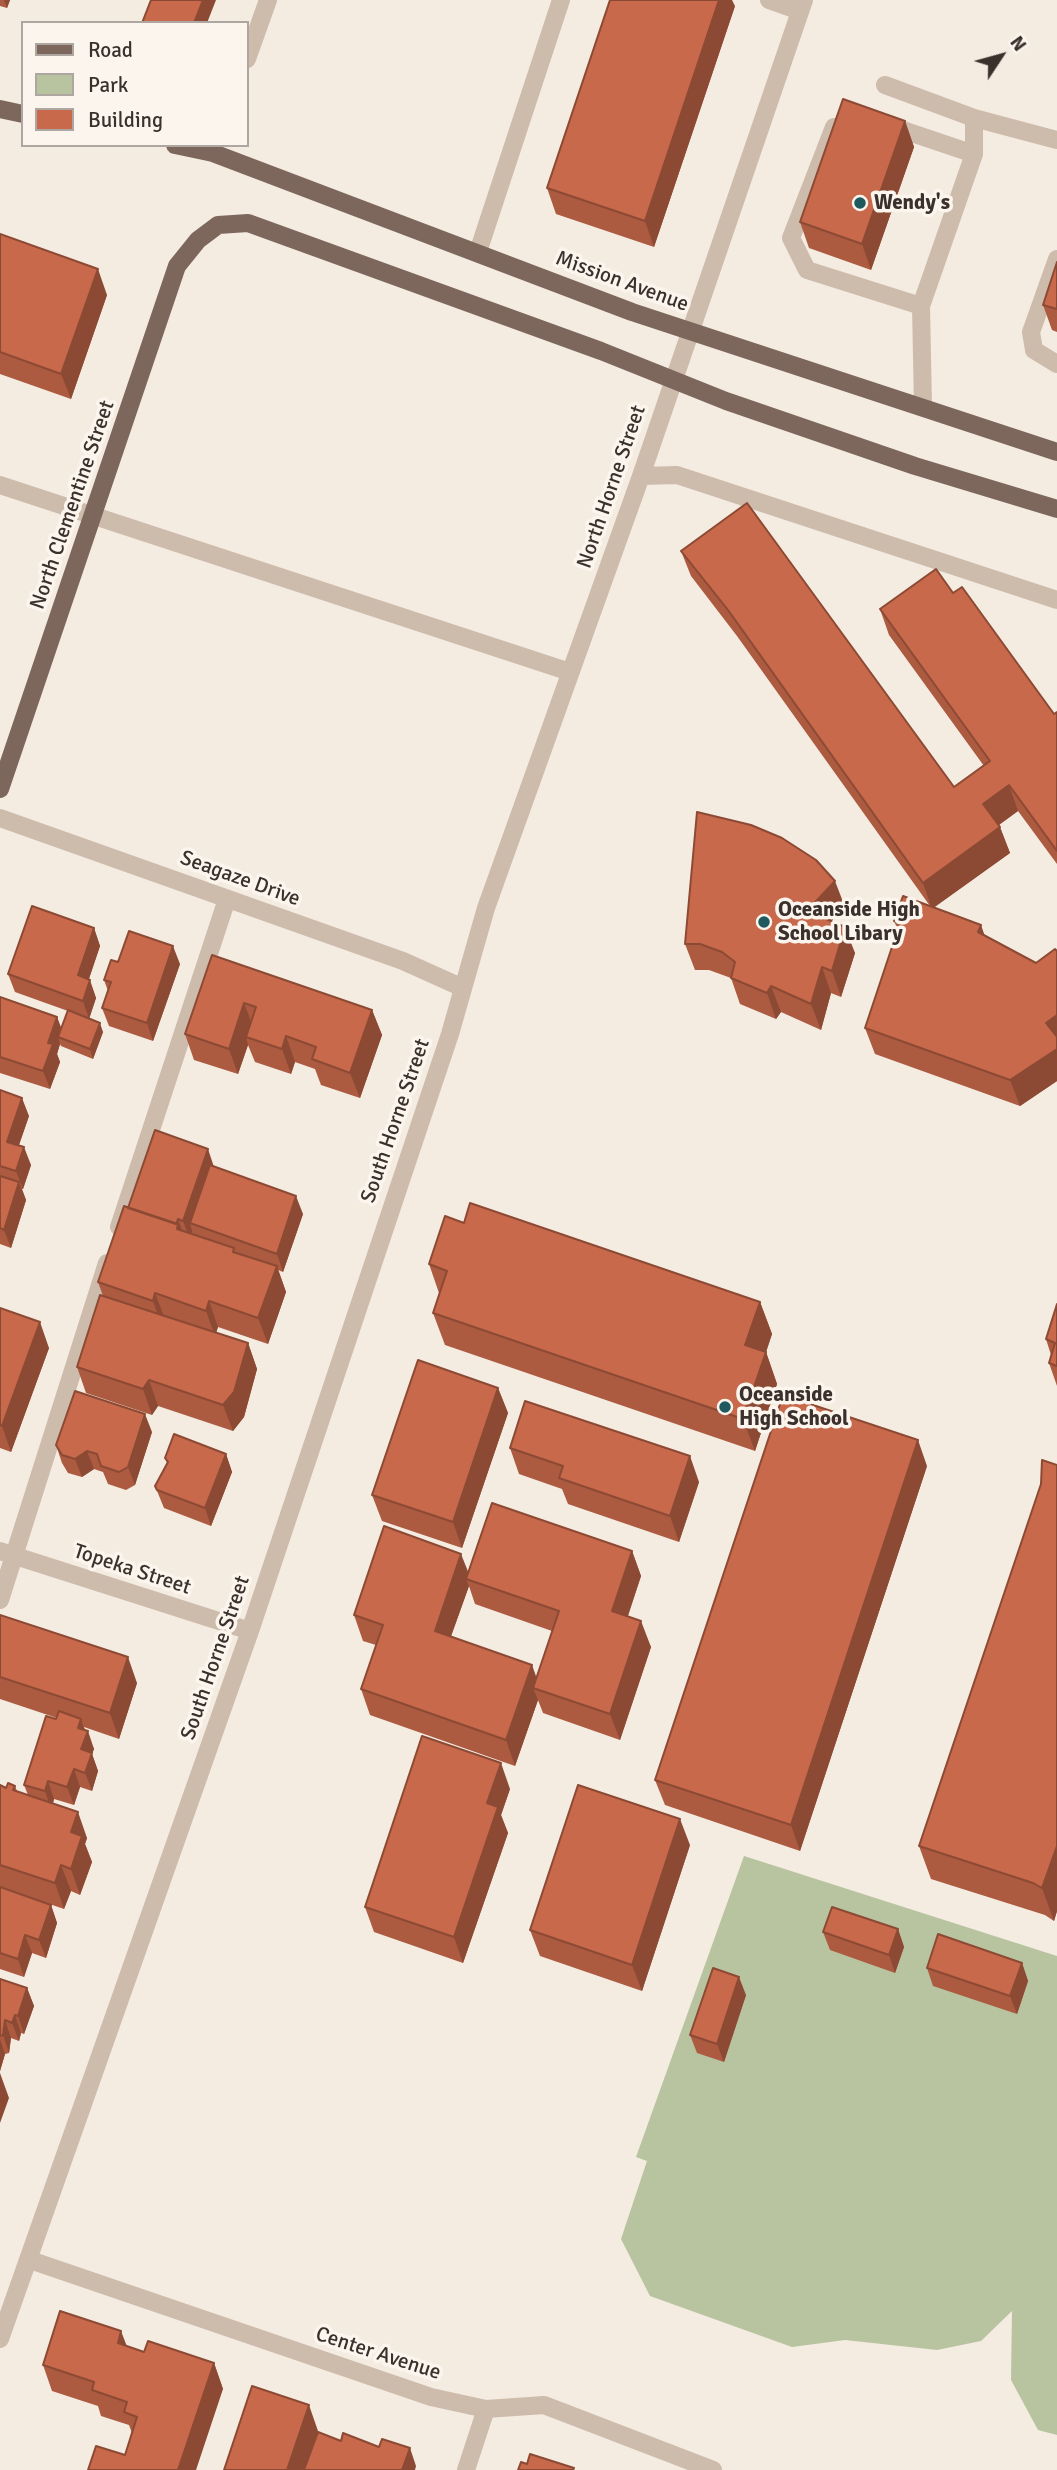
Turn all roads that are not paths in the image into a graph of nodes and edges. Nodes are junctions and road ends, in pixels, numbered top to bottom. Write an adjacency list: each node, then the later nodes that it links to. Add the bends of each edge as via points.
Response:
1 (268, 0): 5 (street)
2 (561, 0): 16 (street)
3 (769, 0): 4 (street)
4 (802, 6): 19 (street, North Horne Street)
5 (248, 56)
6 (885, 85): 10 (street)
7 (0, 109): 9 (main road)
8 (849, 113): 18 (street, via 837,120 791,238 807,270)
9 (21, 114)
10 (974, 118): 12 (street); 15 (street)
11 (874, 121): 15 (street)
12 (1057, 140)
13 (194, 147): 14 (main road, Mission Avenue)
14 (214, 149): 16 (main road, Mission Avenue)
15 (974, 153): 18 (street)
16 (478, 252): 19 (main road, Mission Avenue)
17 (1057, 259): 20 (street, via 1031,332 1034,351)
18 (921, 306): 22 (street)
19 (689, 331): 21 (street, North Horne Street); 22 (main road, Mission Avenue)
20 (1057, 364)
21 (673, 382): 24 (street, North Horne Street); 26 (main road, via 915,466); 27 (main road, North Clementine Street, via 601,351 248,223 218,225 198,240 177,266)
22 (923, 407): 23 (main road, Mission Avenue)
23 (1057, 452)
24 (641, 476): 28 (street, via 677,475 701,482); 29 (street, North Horne Street)
25 (0, 485): 27 (street)
26 (1057, 509)
27 (94, 515): 29 (street); 30 (main road, North Clementine Street)
28 (1057, 600)
29 (570, 672): 34 (street, North Horne Street, via 486,908)
30 (5, 767): 31 (main road, North Clementine Street)
31 (0, 789)
32 (0, 818): 33 (street, Seagaze Drive)
33 (227, 899): 34 (street, Seagaze Drive, via 403,961); 35 (street)
34 (463, 988): 37 (street, South Horne Street)
35 (8, 1554): 36 (street); 37 (street, Topeka Street)
36 (0, 1600)
37 (250, 1631): 38 (street, South Horne Street)
38 (30, 2260): 39 (street, South Horne Street); 40 (street, Center Avenue, via 431,2397)
39 (0, 2339)
40 (486, 2409): 41 (street); 42 (street, Center Avenue, via 544,2405)
41 (466, 2470)
42 (713, 2470)

